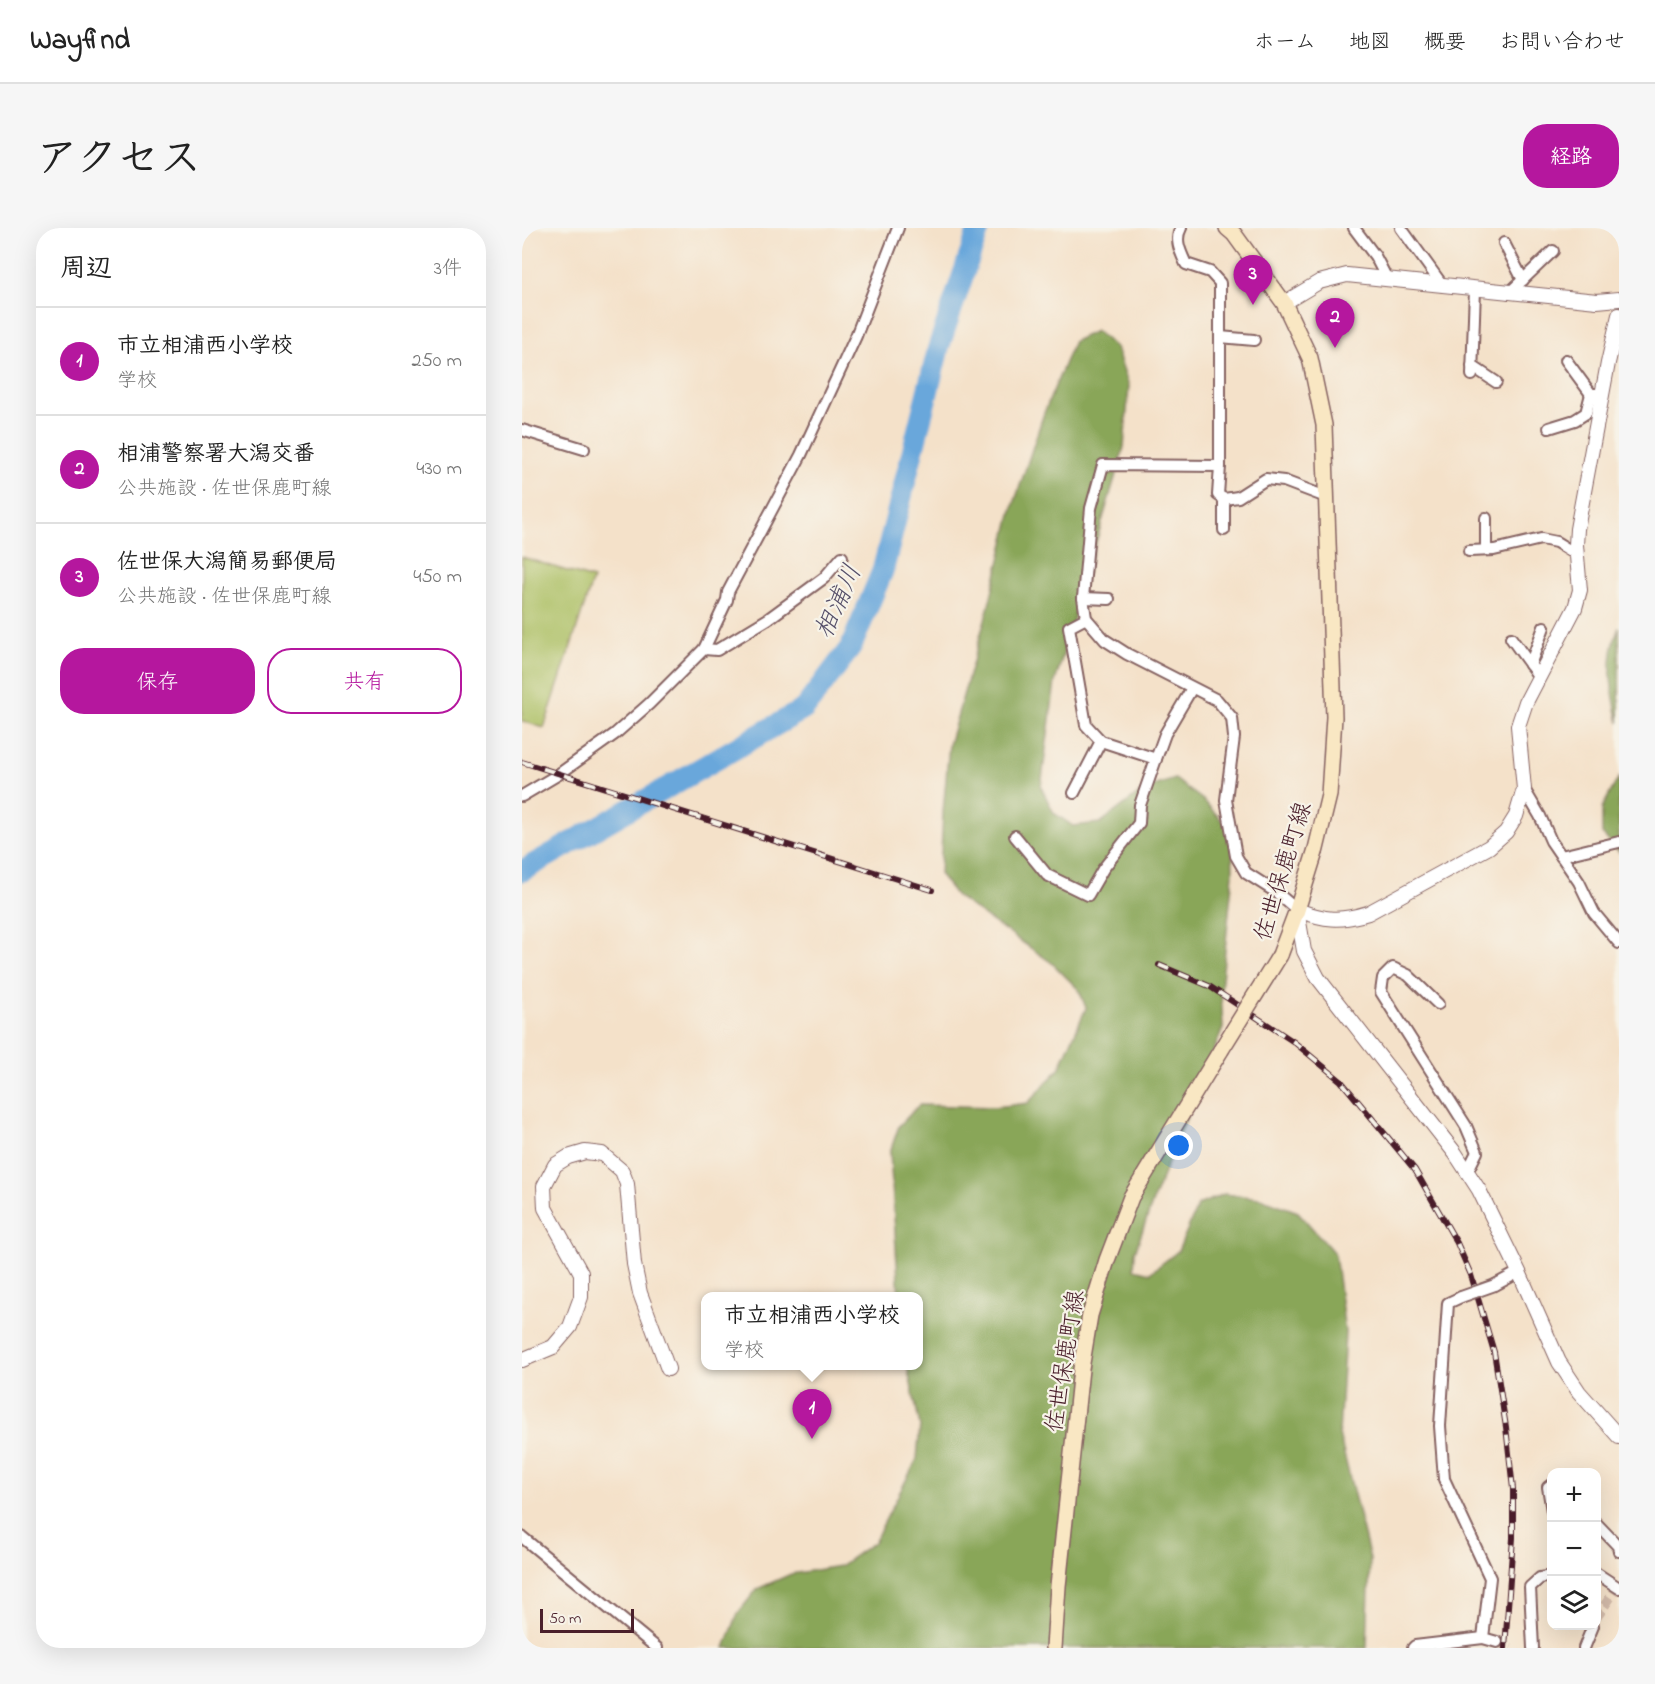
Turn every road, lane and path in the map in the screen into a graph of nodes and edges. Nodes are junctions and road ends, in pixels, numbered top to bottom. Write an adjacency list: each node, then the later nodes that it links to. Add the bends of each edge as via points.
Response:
1 (898, 228): 38 (street, via 856,336 801,455 728,592)
2 (1181, 228): 16 (street, via 1179,250 1186,264 1210,272 1220,284)
3 (1354, 228): 8 (street)
4 (1401, 228): 10 (street)
5 (1234, 230): 14 (main road, 佐世保鹿町線)
6 (1504, 243): 9 (street)
7 (1553, 251): 9 (street)
8 (1387, 279): 10 (street); 14 (street, via 1347,275 1319,282)
9 (1523, 280): 12 (street)
10 (1443, 286): 11 (street)
11 (1475, 289): 12 (street); 19 (street, via 1472,371)
12 (1509, 292): 13 (street, via 1597,301)
13 (1619, 299)
14 (1284, 303): 25 (main road, 佐世保鹿町線, via 1310,358 1324,425)
15 (1618, 320): 20 (street)
16 (1220, 337): 17 (street); 24 (street)
17 (1254, 340)
18 (1566, 360): 20 (street)
19 (1496, 382)
20 (1596, 394): 21 (street, via 1586,412 1575,420); 31 (street)
21 (1549, 428)
22 (522, 430): 23 (street)
23 (584, 449)
24 (1220, 466): 26 (street, via 1218,495); 33 (street, via 1103,465 1091,508)
25 (1326, 497): 26 (street, via 1284,481 1266,479 1238,497); 50 (main road, 佐世保鹿町線, via 1334,717 1329,795)
26 (1224, 499): 28 (street)
27 (1486, 518): 30 (street)
28 (1224, 530)
29 (1469, 550): 30 (street)
30 (1486, 550): 31 (street, via 1541,539 1556,542)
31 (1576, 554): 40 (street, via 1580,590 1575,608)
32 (842, 557): 38 (street, via 824,578 768,619 717,650)
33 (1083, 598): 34 (street); 35 (street)
34 (1109, 599)
35 (1086, 618): 41 (street, via 1105,640); 42 (street, via 1069,627 1086,725)
36 (1544, 627): 39 (street)
37 (1511, 638): 39 (street)
38 (704, 649): 46 (street, via 615,734)
39 (1530, 665): 40 (street)
40 (1539, 677): 44 (street, via 1518,726)
41 (1192, 688): 43 (street, via 1165,734); 50 (street, via 1217,700 1232,718 1234,737 1226,800 1236,856 1246,873)
42 (1101, 741): 43 (street); 45 (street)
43 (1156, 759): 47 (street, via 1140,805 1139,823 1088,895 1047,875 1026,856)
44 (1524, 789): 49 (street); 50 (street, via 1516,816 1489,847 1368,913 1348,919 1320,918)
45 (1074, 794)
46 (522, 796)
47 (1015, 836)
48 (1619, 842): 49 (street)
49 (1561, 856): 51 (street, via 1594,913)
50 (1297, 910): 53 (street, via 1304,951 1318,978); 68 (main road, 佐世保鹿町線, bridge, via 1280,955 1131,1197 1107,1260 1090,1315 1081,1368)
51 (1619, 943)
52 (1438, 1004): 53 (street, via 1408,975 1393,968 1383,978 1381,992 1466,1126 1478,1152)
53 (1467, 1172): 54 (street)
54 (1519, 1272): 57 (street, via 1559,1362 1579,1392); 65 (street, bridge, via 1448,1303 1440,1426 1444,1479 1490,1578)
55 (522, 1360): 56 (street, via 553,1347 570,1327 581,1298 581,1273 545,1208 544,1186 555,1165 585,1152 602,1154 622,1171 627,1184 640,1293)
56 (668, 1369)
57 (1619, 1437)
58 (1601, 1528): 60 (street)
59 (522, 1537): 67 (street)
60 (1619, 1551)
61 (1601, 1576): 63 (street)
62 (1547, 1577): 70 (street, via 1530,1587)
63 (1619, 1588)
64 (1591, 1630): 71 (street)
65 (1483, 1638): 66 (street); 69 (street)
66 (1497, 1642)
67 (657, 1648)
68 (1054, 1648)
69 (1413, 1648)
70 (1533, 1648)
71 (1584, 1648)

